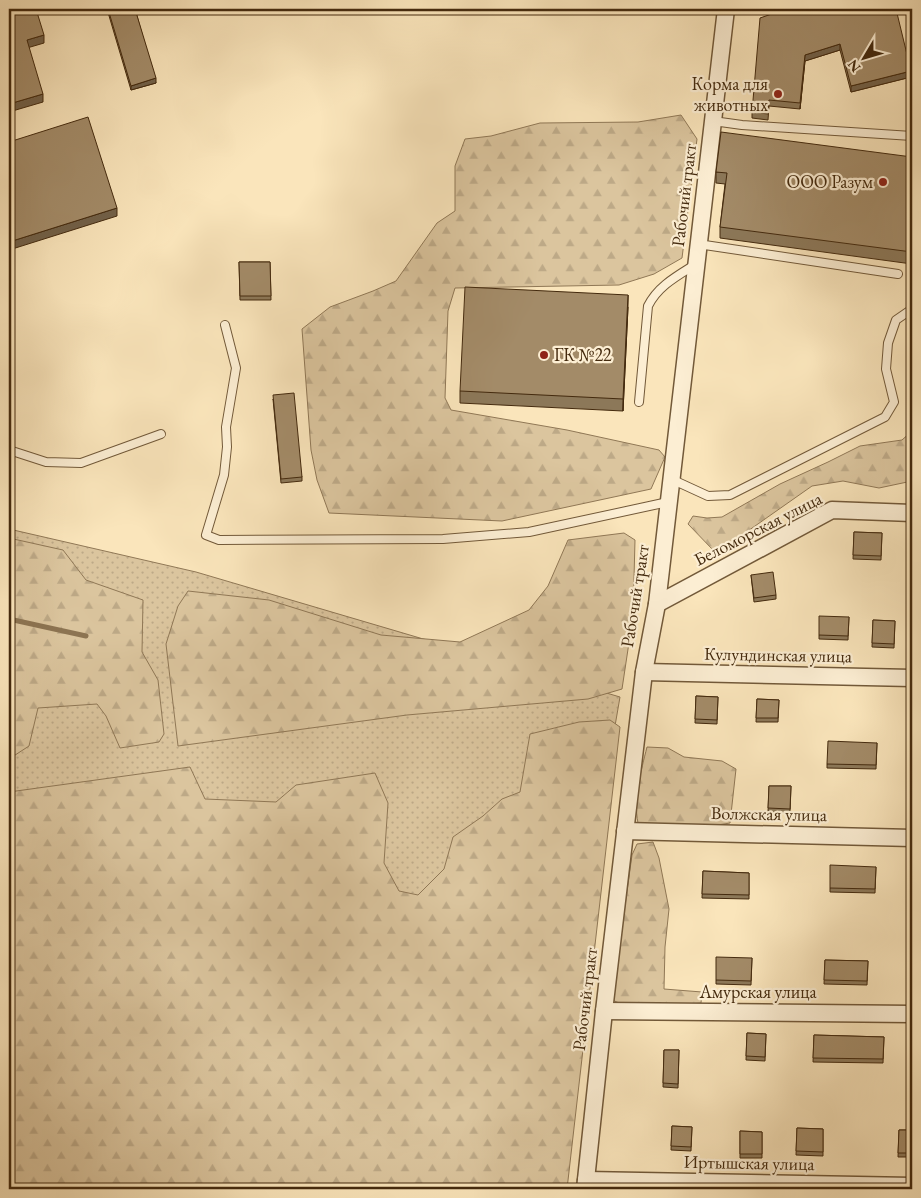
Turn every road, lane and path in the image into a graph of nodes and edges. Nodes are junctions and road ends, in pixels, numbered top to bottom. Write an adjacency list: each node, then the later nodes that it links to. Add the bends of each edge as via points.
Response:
1 (726, 9): 2 (street, Рабочий тракт)
2 (712, 121): 3 (lane); 4 (street, Рабочий тракт)
3 (912, 136)
4 (698, 244): 5 (street, Рабочий тракт); 6 (lane)
5 (696, 264): 9 (lane, via 670,280 654,294 648,306); 12 (street, Рабочий тракт)
6 (898, 274)
7 (912, 309): 12 (lane, via 896,320 888,343 886,369 894,402 885,417 730,495 708,496)
8 (225, 325): 13 (lane, via 236,368 226,427 224,475 206,535 219,540 443,539 529,532)
9 (639, 402)
10 (161, 434): 11 (lane, via 81,463 46,462)
11 (9, 450)
12 (671, 479): 13 (street, Рабочий тракт)
13 (668, 502): 15 (street, Рабочий тракт)
14 (912, 512): 15 (street, Беломорская улица, via 832,510)
15 (657, 604): 16 (street, Рабочий тракт)
16 (644, 672): 17 (street, Кулундинская улица); 18 (street, Рабочий тракт)
17 (912, 678)
18 (625, 831): 19 (street, Волжская улица); 20 (street, Рабочий тракт)
19 (912, 838)
20 (604, 1011): 21 (street, Амурская улица); 22 (street, Рабочий тракт)
21 (912, 1014)
22 (585, 1184): 23 (street, Иртышская улица)
23 (912, 1186)

